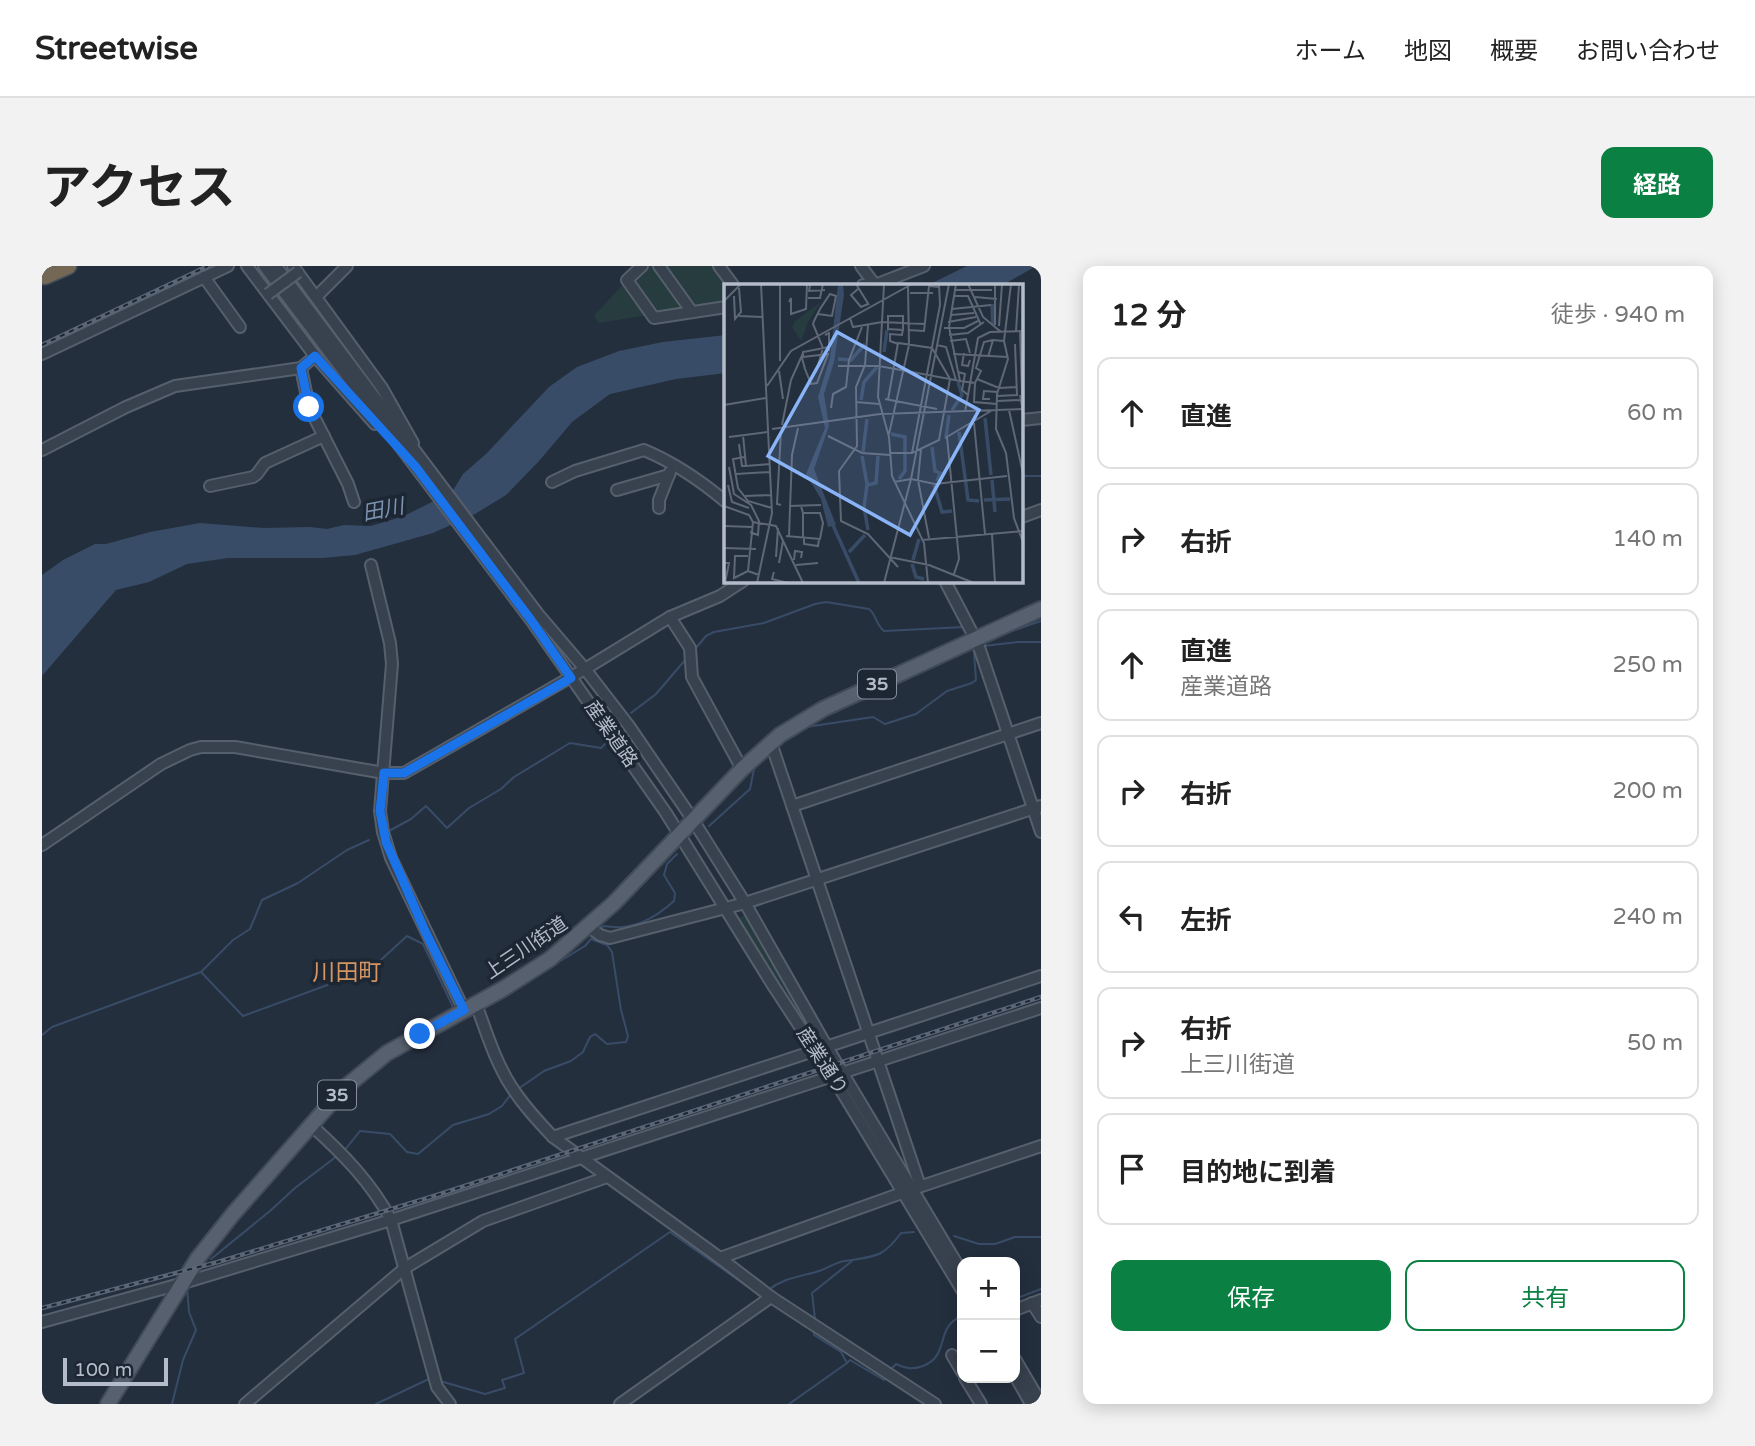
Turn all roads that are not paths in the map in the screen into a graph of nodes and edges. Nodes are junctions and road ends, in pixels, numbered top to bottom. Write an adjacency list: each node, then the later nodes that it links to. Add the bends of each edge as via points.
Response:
1 (61, 266): 17 (highway)
2 (68, 266): 17 (highway)
3 (228, 266): 18 (street)
4 (247, 266): 22 (street)
5 (255, 266): 30 (street, via 310,338)
6 (264, 266): 30 (street, 産業道路)
7 (276, 266): 30 (street, 産業道路)
8 (285, 266): 30 (street, via 328,324)
9 (347, 266): 23 (street)
10 (642, 266): 25 (street, via 627,280 654,318)
11 (659, 266): 25 (street)
12 (733, 266): 14 (street)
13 (861, 266): 20 (street)
14 (720, 267): 19 (street)
15 (920, 267): 21 (street)
16 (295, 269): 22 (street, bridge); 23 (street)
17 (43, 277)
18 (204, 277): 26 (street); 27 (street)
19 (732, 284)
20 (874, 284)
21 (878, 284)
22 (268, 294): 28 (street)
23 (316, 297): 34 (street, via 382,388 408,431)
24 (724, 307): 25 (street)
25 (692, 312)
26 (240, 327)
27 (42, 354)
28 (315, 356): 29 (street); 34 (street)
29 (301, 368): 31 (street, via 305,397); 32 (street, via 175,386)
30 (359, 384): 34 (street, 産業道路)
31 (324, 436): 37 (street, via 265,463 253,477); 40 (street)
32 (42, 450)
33 (673, 463): 35 (street); 36 (street, via 644,450); 39 (street)
34 (418, 464): 44 (street, 産業道路)
35 (669, 475): 38 (street); 41 (street)
36 (552, 482)
37 (209, 486)
38 (617, 490)
39 (724, 500)
40 (354, 502)
41 (659, 508)
42 (1041, 510): 43 (street)
43 (1024, 516)
44 (469, 530): 51 (street, 産業道路); 52 (street, 産業道路)
45 (371, 565): 57 (street, via 392,664)
46 (740, 583): 49 (street)
47 (946, 583): 50 (street)
48 (1041, 609): 50 (main road, 上三川街道 / 35)
49 (670, 617): 51 (street); 56 (street, via 690,648 692,677)
50 (976, 639): 54 (street); 55 (main road, 上三川街道 / 35, via 813,714)
51 (585, 669): 52 (street); 60 (street, 産業道路)
52 (571, 678): 57 (street, via 404,773); 62 (street, 産業道路)
53 (1041, 723): 54 (street)
54 (1008, 734): 58 (street); 59 (street)
55 (771, 743): 56 (main road, 上三川街道 / 35); 58 (street)
56 (742, 769): 60 (main road, 上三川街道 / 35)
57 (384, 773): 63 (street, via 234,747 201,747 161,764); 69 (street, via 380,811 386,842 425,931)
58 (793, 806): 64 (street)
59 (1037, 807): 61 (street); 64 (street)
60 (693, 820): 62 (main road, 上三川街道 / 35); 65 (street, 産業通り)
61 (1041, 832)
62 (679, 833): 66 (street, 産業通り); 67 (main road, 上三川街道 / 35)
63 (42, 845)
64 (817, 880): 65 (street); 71 (street)
65 (745, 903): 66 (street); 72 (street, 産業通り)
66 (726, 909): 67 (street, via 610,938); 72 (street, 産業通り)
67 (589, 927): 69 (main road, 上三川街道 / 35, via 536,969)
68 (1041, 976): 71 (street)
69 (470, 1007): 75 (main road, 上三川街道 / 35, via 369,1065); 76 (street, via 510,1085)
70 (1041, 1008): 73 (street)
71 (869, 1033): 72 (street); 73 (street)
72 (821, 1048): 74 (street, 産業通り); 76 (street)
73 (878, 1061): 74 (street); 80 (street)
74 (838, 1075): 78 (street); 80 (street, 産業通り)
75 (311, 1125): 81 (street, via 358,1171); 86 (main road, 上三川街道 / 35, via 233,1214)
76 (553, 1138): 78 (street)
77 (1041, 1146): 80 (street)
78 (582, 1159): 79 (street); 81 (street)
79 (607, 1177): 82 (street); 84 (street, via 483,1221)
80 (912, 1189): 82 (street); 83 (street, 産業通り); 85 (street, 産業通り)
81 (391, 1220): 84 (street); 86 (street)
82 (720, 1258): 87 (street)
83 (957, 1264)
84 (405, 1268): 99 (street); 100 (street, via 437,1387)
85 (957, 1280)
86 (180, 1284): 91 (street); 98 (main road, 上三川街道 / 35)
87 (771, 1297): 101 (street); 102 (street)
88 (1037, 1301): 89 (street); 90 (street)
89 (1020, 1308)
90 (1041, 1317)
91 (42, 1321)
92 (952, 1355): 93 (street)
93 (957, 1364)
94 (1020, 1367): 97 (street)
95 (968, 1383): 103 (street)
96 (1019, 1383): 104 (street)
97 (1041, 1403)
98 (108, 1404)
99 (245, 1404)
100 (450, 1404)
101 (620, 1404)
102 (934, 1404)
103 (981, 1404)
104 (1031, 1404)

